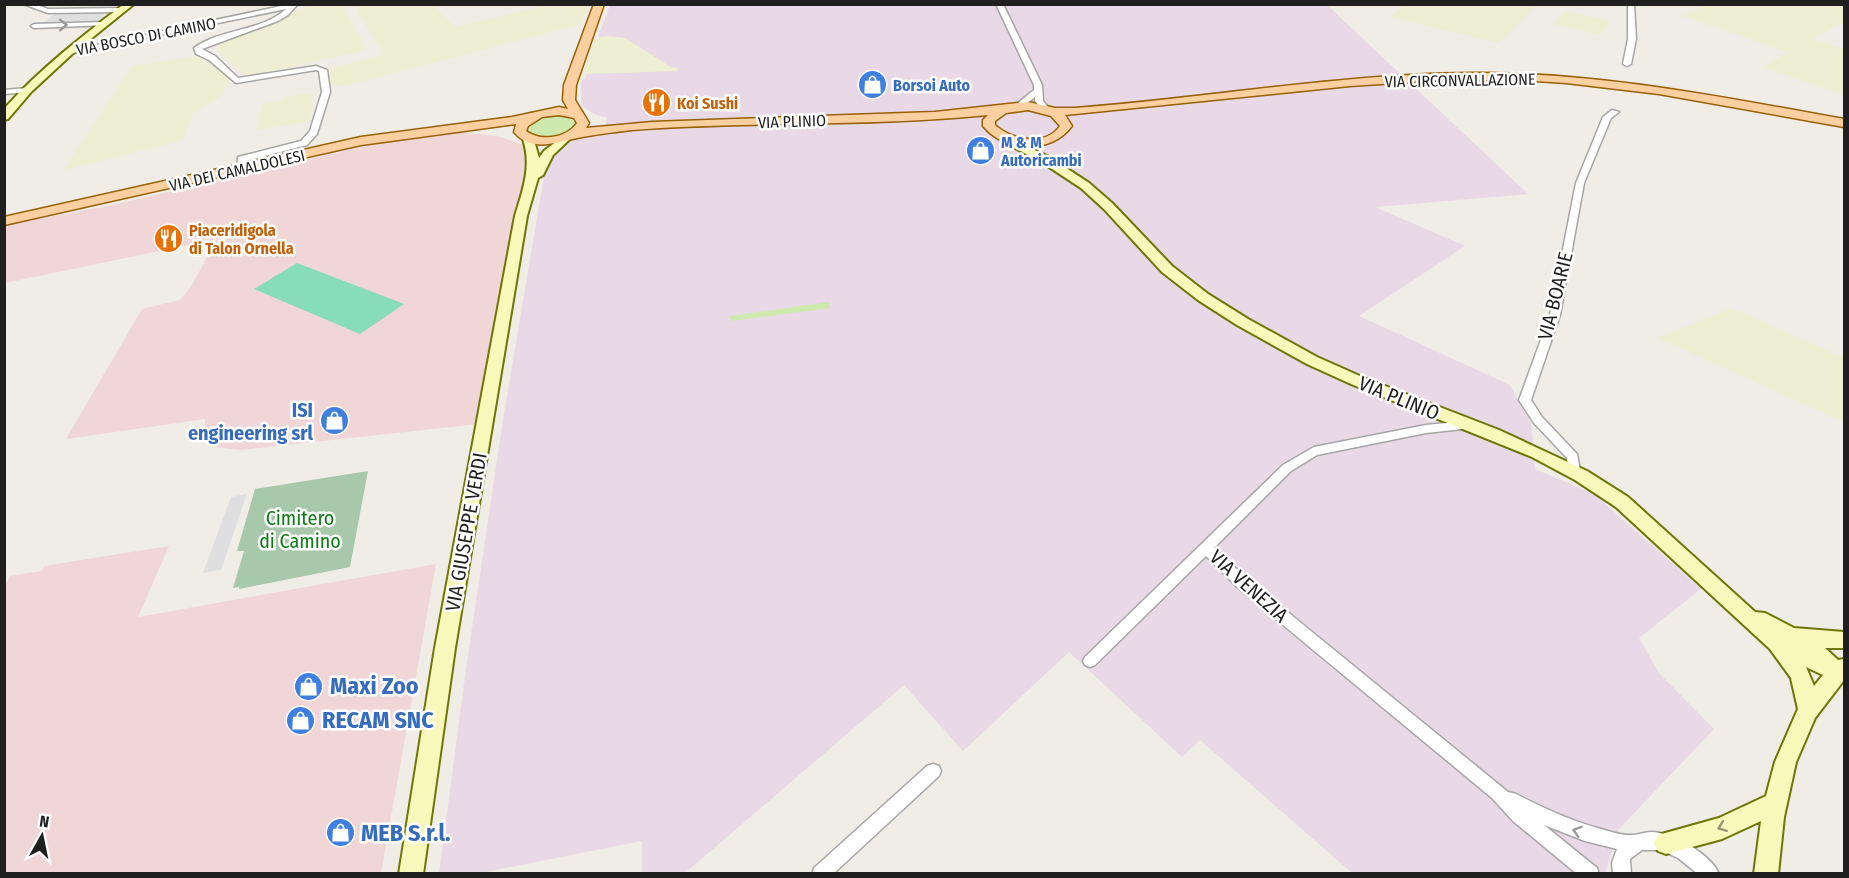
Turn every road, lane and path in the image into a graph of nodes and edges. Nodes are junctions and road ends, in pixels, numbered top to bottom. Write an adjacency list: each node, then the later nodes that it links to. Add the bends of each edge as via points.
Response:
1 (26, 4): 6 (street)
2 (599, 4): 10 (main road)
3 (999, 4): 12 (street)
4 (1631, 4): 9 (street, via 1632,39)
5 (126, 7): 6 (street); 7 (street)
6 (54, 12): 7 (street, one-way to 7, via 34,26)
7 (105, 24): 8 (street)
8 (68, 52): 11 (street); 33 (street, VIA BOSCO DI CAMINO, via 294,4 290,11 271,21 198,48 236,81 316,68 325,75 326,92 314,132 304,143 241,159)
9 (1627, 64)
10 (570, 85): 19 (main road, via 569,100); 20 (main road, via 557,101)
11 (27, 90): 13 (street); 21 (street)
12 (1038, 91): 14 (street); 17 (street, via 1039,101)
13 (4, 92)
14 (1018, 106): 16 (main road, VIA PLINIO); 17 (main road, VIA CIRCONVALLAZIONE)
15 (1110, 108): 17 (main road, VIA CIRCONVALLAZIONE); 23 (main road, VIA CIRCONVALLAZIONE, via 1228,94 1492,76 1624,85); 26 (main road, VIA CIRCONVALLAZIONE)
16 (1002, 110): 22 (main road, VIA PLINIO); 25 (main road, via 989,120)
17 (1049, 110): 26 (main road, via 1060,116)
18 (1615, 112): 37 (street, VIA BOARIE, via 1607,117 1580,183 1555,315 1525,400 1573,457)
19 (577, 115): 20 (main road, VIA DEI CAMALDOLESI, via 559,111); 24 (main road, via 613,123); 28 (main road, via 584,123)
20 (536, 116): 27 (main road, VIA DEI CAMALDOLESI); 29 (main road, via 520,128)
21 (4, 117)
22 (924, 118): 24 (main road, VIA PLINIO); 25 (main road, VIA PLINIO, via 966,120)
23 (1845, 123)
24 (660, 125): 28 (main road)
25 (989, 126): 30 (main road)
26 (1066, 126): 31 (main road, VIA CIRCONVALLAZIONE)
27 (471, 127): 29 (main road, VIA DEI CAMALDOLESI); 33 (main road, VIA DEI CAMALDOLESI, via 394,135)
28 (568, 136): 29 (main road, VIA DEI CAMALDOLESI, via 547,141); 34 (street, VIA GIUSEPPE VERDI, via 548,153)
29 (526, 137): 34 (street, VIA GIUSEPPE VERDI, via 536,158)
30 (1006, 139): 31 (main road); 32 (street, VIA PLINIO)
31 (1047, 141): 32 (street, VIA PLINIO)
32 (1061, 166): 36 (street, VIA PLINIO, via 1107,204 1167,268 1213,302 1309,358)
33 (241, 169): 35 (main road, VIA DEI CAMALDOLESI, via 93,205)
34 (529, 192): 49 (street, VIA GIUSEPPE VERDI, via 521,216 447,637)
35 (4, 221)
36 (1468, 425): 37 (street, VIA PLINIO); 38 (street, VIA VENEZIA, via 1426,429 1314,451 1287,468)
37 (1574, 470): 39 (street, VIA PLINIO, via 1622,502)
38 (1206, 548): 41 (street); 45 (street, VIA VENEZIA, via 1241,582)
39 (1774, 634): 40 (street); 42 (street, VIA PLINIO, via 1805,658); 43 (street, via 1799,673)
40 (1845, 640)
41 (1090, 661)
42 (1841, 669): 43 (street, via 1820,690)
43 (1809, 709): 46 (street, via 1798,726)
44 (933, 771): 50 (street)
45 (1498, 793): 48 (street, VIA VENEZIA, one-way to 45, via 1567,828); 51 (street, VIA VENEZIA)
46 (1774, 803): 47 (street, one-way to 47, via 1722,828); 54 (street)
47 (1666, 843): 48 (street, VIA VENEZIA); 53 (street, via 1697,860)
48 (1634, 844): 52 (street, via 1622,858)
49 (411, 873)
50 (820, 873)
51 (1590, 873)
52 (1622, 873)
53 (1711, 873)
54 (1766, 873)

